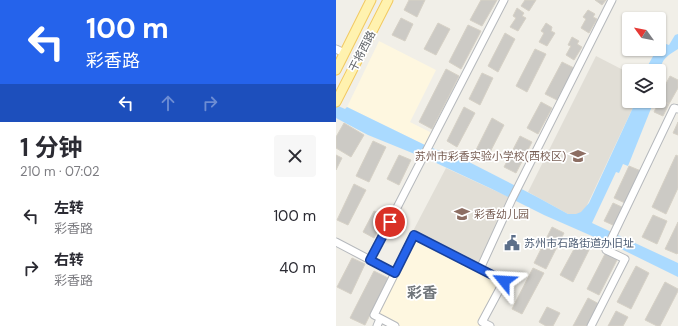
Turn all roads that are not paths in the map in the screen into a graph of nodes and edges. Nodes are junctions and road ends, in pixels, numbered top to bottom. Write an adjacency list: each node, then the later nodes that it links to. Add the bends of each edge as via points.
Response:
1 (372, 0): 5 (main road, 干将西路)
2 (388, 0): 7 (main road, 干将西路)
3 (504, 0): 10 (street)
4 (612, 0): 11 (street, via 512,199)
5 (340, 51): 6 (main road, 干将西路)
6 (336, 70)
7 (336, 102)
8 (678, 109): 18 (street, via 674,108 606,250 625,259)
9 (336, 242): 10 (street)
10 (370, 260): 12 (street)
11 (480, 269): 12 (street, via 414,235); 14 (street, via 504,281)
12 (395, 273): 13 (street, via 374,315)
13 (380, 318): 15 (street); 16 (street)
14 (481, 324): 17 (street)
15 (377, 326)
16 (395, 326)
17 (490, 326)
18 (591, 326)

